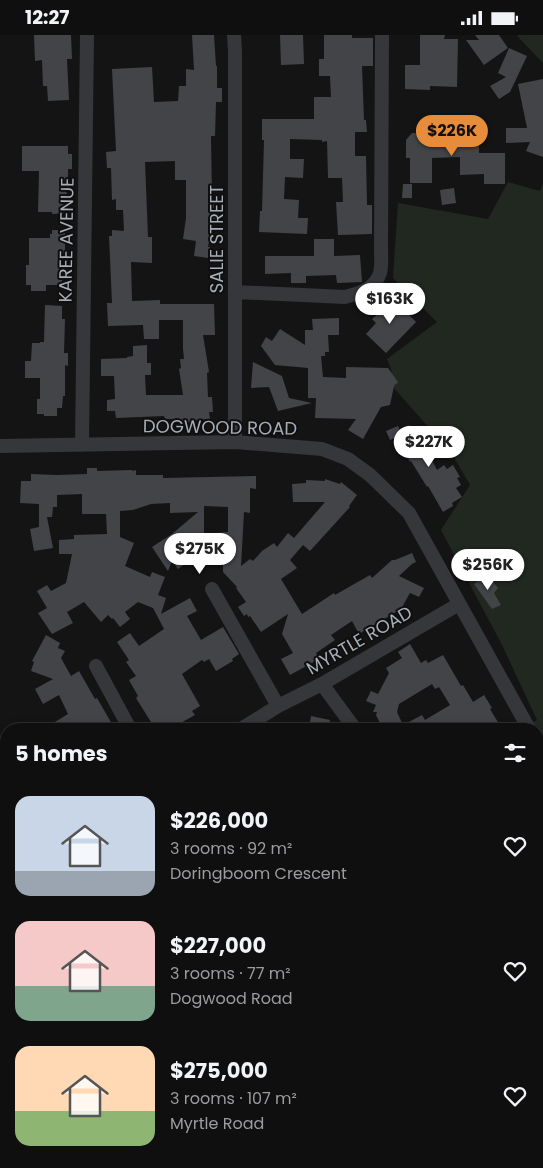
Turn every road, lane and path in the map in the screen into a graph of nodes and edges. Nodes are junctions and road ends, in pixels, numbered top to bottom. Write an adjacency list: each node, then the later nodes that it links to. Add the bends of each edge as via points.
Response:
1 (87, 35): 6 (street, KAREE AVENUE)
2 (234, 35): 4 (street, SALIE STREET)
3 (382, 35): 4 (street, via 381,248 380,272 374,283 363,293 346,297)
4 (235, 292): 5 (street, SALIE STREET)
5 (236, 442): 6 (street, DOGWOOD ROAD); 9 (street, DOGWOOD ROAD, via 322,449 348,459 370,475 409,513)
6 (82, 445): 7 (street, DOGWOOD ROAD)
7 (0, 447)
8 (212, 589): 12 (street)
9 (459, 604): 11 (street, MYRTLE ROAD); 16 (street, DOGWOOD ROAD)
10 (96, 666): 13 (street)
11 (322, 684): 12 (street, MYRTLE ROAD); 15 (street)
12 (278, 706): 14 (street, MYRTLE ROAD)
13 (127, 723)
14 (251, 723)
15 (351, 723)
16 (526, 723)

